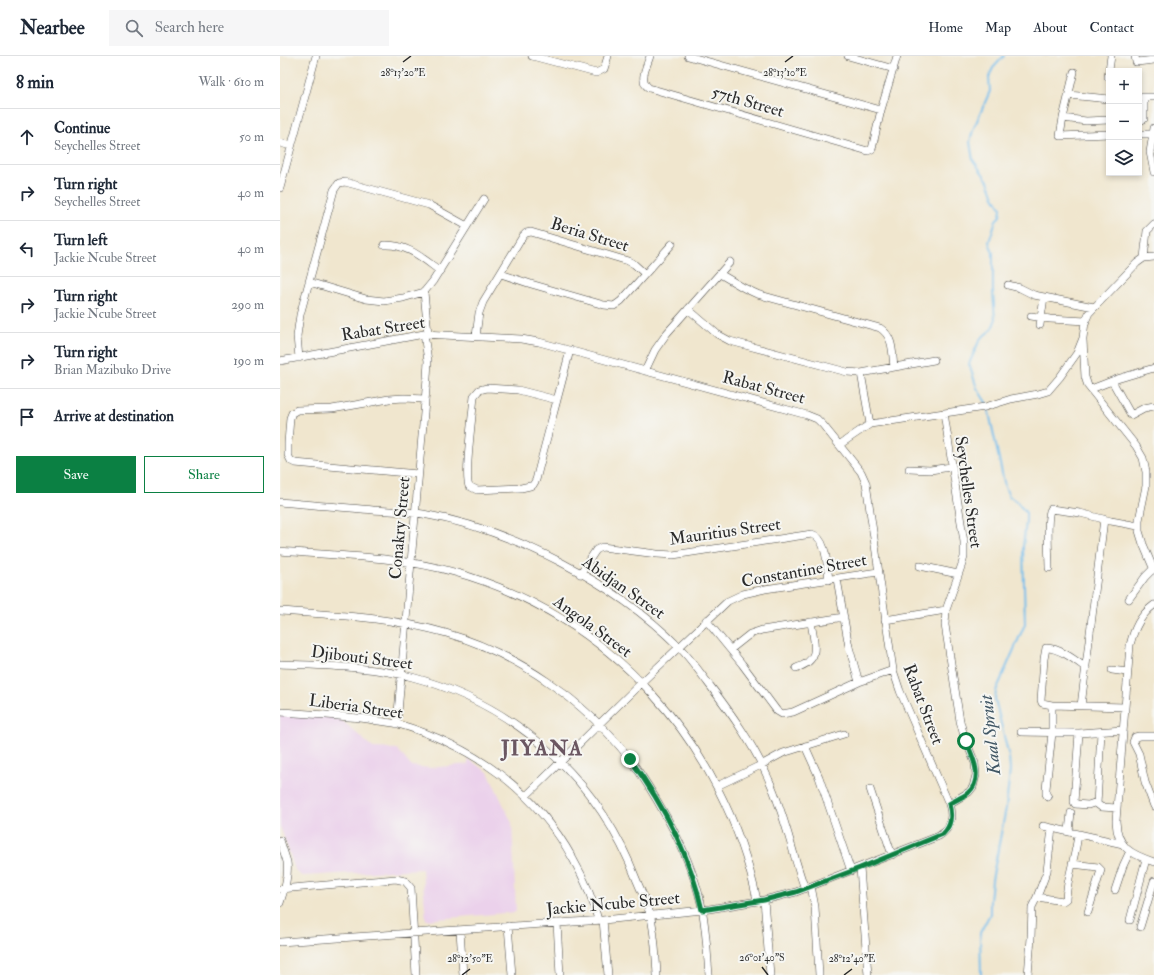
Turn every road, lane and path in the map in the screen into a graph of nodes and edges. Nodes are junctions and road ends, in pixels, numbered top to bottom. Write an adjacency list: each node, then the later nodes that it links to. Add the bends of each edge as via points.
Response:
1 (316, 56): 27 (street)
2 (532, 56): 3 (street, via 596,73 604,69)
3 (608, 56)
4 (650, 56): 19 (street, 57th Street, via 643,79 648,88 868,151 872,149)
5 (688, 56): 19 (street)
6 (848, 56): 12 (street)
7 (897, 56): 12 (street)
8 (1111, 56): 11 (street)
9 (1135, 56): 10 (street, via 1136,62)
10 (1154, 60)
11 (1109, 68)
12 (894, 69): 19 (street)
13 (1074, 72): 14 (street)
14 (1069, 95): 17 (street); 20 (street)
15 (1142, 97): 16 (street)
16 (1154, 97)
17 (1106, 99)
18 (1142, 104): 22 (street)
19 (881, 110)
20 (1063, 118): 21 (street); 25 (street, via 1060,136)
21 (1106, 120)
22 (1142, 120)
23 (1153, 131): 24 (street); 28 (street, via 1150,156)
24 (1142, 133)
25 (1106, 134)
26 (280, 143): 27 (street)
27 (291, 146): 29 (street)
28 (1154, 172)
29 (280, 188)
30 (484, 200): 32 (street)
31 (1154, 224): 36 (street, via 1147,231)
32 (467, 226): 38 (street); 42 (street, via 429,205 345,182 339,183 334,190)
33 (672, 244): 40 (street)
34 (384, 245): 38 (street, via 408,249)
35 (1154, 257): 36 (street)
36 (1144, 258): 46 (street, via 1133,266)
37 (730, 262): 41 (street)
38 (440, 271): 44 (street)
39 (501, 274): 40 (street, via 609,306 621,302); 40 (street, Beria Street, via 526,233 531,232 617,257 634,264); 52 (street, via 481,306)
40 (645, 274)
41 (720, 274): 47 (street); 58 (street, via 757,294 880,328 891,341)
42 (309, 282): 44 (street, via 377,301); 55 (street, via 297,331)
43 (1008, 285): 45 (street)
44 (424, 292): 51 (street, Conakry Street)
45 (1044, 297): 46 (street); 49 (street)
46 (1094, 308): 50 (street)
47 (688, 309): 60 (street, via 659,344); 61 (street, via 717,334 730,340 840,370)
48 (1031, 316): 49 (street)
49 (1040, 321): 50 (street)
50 (1086, 321): 53 (street)
51 (426, 334): 52 (street, Rabat Street); 55 (street, Rabat Street); 64 (street, Conakry Street, via 428,361)
52 (476, 336): 54 (street, Rabat Street, via 529,340)
53 (1083, 338): 63 (street, via 1085,377); 67 (street, via 1077,353 1048,391 985,407)
54 (570, 350): 60 (street, Rabat Street); 65 (street)
55 (299, 358): 57 (street, Rabat Street)
56 (934, 360): 58 (street)
57 (280, 361)
58 (894, 367): 61 (street)
59 (1154, 368): 62 (street)
60 (645, 371): 69 (street, Rabat Street, via 813,417)
61 (861, 373): 68 (street)
62 (1112, 381): 63 (street); 66 (street, via 1131,416 1144,408)
63 (1091, 389): 76 (street, via 1143,458 1146,486)
64 (425, 400): 72 (street, Conakry Street); 72 (street, via 394,398 332,410 297,410 290,418 287,453 294,463)
65 (557, 400): 65 (street, via 533,485 490,490 475,490 469,486 467,479 474,396 477,391 487,388 518,390)
66 (1154, 406)
67 (944, 413): 68 (street); 70 (street, Seychelles Street)
68 (870, 424): 69 (street)
69 (839, 445): 82 (street, Rabat Street, via 866,483)
70 (951, 467): 71 (street); 84 (street, Seychelles Street, via 964,542 964,557)
71 (909, 469)
72 (418, 474): 74 (street, Conakry Street)
73 (280, 502): 74 (street, Abidjan Street)
74 (415, 513): 78 (street, Conakry Street); 83 (street, Abidjan Street, via 493,533 533,549)
75 (1104, 519): 76 (street); 80 (street, via 1050,510); 100 (street)
76 (1138, 526): 81 (street)
77 (280, 551): 78 (street, Angola Street)
78 (411, 563): 95 (street, Conakry Street); 105 (street, Angola Street, via 454,572 492,584 546,610 595,642)
79 (920, 566): 84 (street)
80 (1049, 568)
81 (1154, 569): 87 (street)
82 (878, 572): 85 (street, Constantine Street); 93 (street, Rabat Street)
83 (580, 574): 86 (street, Mauritius Street, via 596,550 602,546 672,555 812,534 822,542); 96 (street, Abidjan Street, via 630,605)
84 (958, 574): 89 (street, Seychelles Street)
85 (837, 579): 86 (street, Constantine Street); 91 (street)
86 (829, 580): 92 (street, Constantine Street, via 744,594 728,601)
87 (1129, 599)
88 (1154, 605): 103 (street, via 1144,613 1134,631)
89 (946, 610): 93 (street); 128 (street, Seychelles Street, via 946,633 960,721 975,763 976,774 969,792)
90 (280, 611): 95 (street)
91 (844, 617): 94 (street); 106 (street)
92 (706, 620): 96 (street, Constantine Street); 97 (street)
93 (885, 620): 101 (street, Rabat Street)
94 (811, 622): 97 (street, via 756,632); 99 (street, via 814,654 806,664)
95 (405, 623): 104 (street, Conakry Street); 112 (street, via 462,638 506,657 564,694)
96 (680, 647): 105 (street, Constantine Street); 122 (street, Abidjan Street, via 731,713)
97 (731, 649): 106 (street, via 777,711 782,714 793,712)
98 (280, 664): 104 (street, Djibouti Street, via 360,669)
99 (796, 668)
100 (1086, 668): 107 (street, via 1066,655 1046,648 1041,700 1043,704); 108 (street)
101 (893, 670): 106 (street); 128 (street, Rabat Street, via 904,702)
102 (1112, 670): 103 (street)
103 (1127, 672): 109 (street)
104 (401, 675): 111 (street, Conakry Street); 121 (street, Djibouti Street, via 447,689 488,708 522,728)
105 (642, 682): 112 (street, Constantine Street); 123 (street, Angola Street, via 685,734)
106 (859, 682)
107 (1052, 706): 108 (street); 116 (street)
108 (1081, 706): 109 (street)
109 (1125, 707): 113 (street)
110 (280, 712): 111 (street, Liberia Street)
111 (397, 724): 125 (street, Liberia Street, via 438,738 470,754 499,773)
112 (600, 725): 121 (street, Constantine Street); 153 (street, via 630,759 650,787 675,832 689,865)
113 (1123, 730): 115 (street); 130 (street)
114 (1021, 732): 116 (street)
115 (1102, 732): 117 (street); 127 (street)
116 (1052, 733): 117 (street); 126 (street, via 1046,789)
117 (1079, 733): 127 (street, via 1074,802 1086,806)
118 (844, 734): 120 (street)
119 (1154, 736): 129 (street, via 1138,736 1133,742)
120 (806, 746): 122 (street, via 783,753); 145 (street)
121 (562, 762): 125 (street, Constantine Street); 155 (street, Djibouti Street, via 610,824 628,860)
122 (761, 765): 123 (street); 148 (street, Abidjan Street, via 773,789)
123 (717, 786): 151 (street, Angola Street, via 739,835)
124 (870, 789): 140 (street)
125 (526, 796): 156 (street, Liberia Street, via 569,851)
126 (1048, 797)
127 (1097, 802): 130 (street, via 1099,807)
128 (949, 804): 132 (street, Rabat Street)
129 (1154, 806)
130 (1117, 808): 138 (street, via 1116,827)
131 (1071, 814): 135 (street)
132 (951, 820): 140 (street, Jackie Ncube Street, via 939,836)
133 (1043, 826): 134 (street)
134 (1052, 828): 135 (street); 150 (street, via 1047,871)
135 (1069, 831): 136 (street)
136 (1078, 834): 138 (street); 143 (street)
137 (280, 840): 147 (street, via 287,868)
138 (1122, 844): 139 (street)
139 (1130, 851): 141 (street); 149 (street)
140 (892, 855): 144 (street, Jackie Ncube Street)
141 (1146, 859): 142 (street); 157 (street)
142 (1154, 862)
143 (1072, 864): 150 (street, via 1066,898 1063,901); 154 (street, via 1098,867 1101,870)
144 (860, 868): 145 (street, Jackie Ncube Street); 173 (street)
145 (851, 871): 148 (street, Jackie Ncube Street)
146 (1154, 881): 160 (street)
147 (282, 888): 152 (street); 162 (street, via 396,879 405,881 411,888)
148 (808, 888): 151 (street, Jackie Ncube Street); 172 (street, Abidjan Street, via 815,907)
149 (1115, 890)
150 (1037, 897): 174 (street, via 1032,907)
151 (760, 900): 153 (street, Jackie Ncube Street); 171 (street, Angola Street)
152 (280, 903)
153 (702, 910): 155 (street, Jackie Ncube Street); 170 (street)
154 (1088, 912)
155 (650, 916): 156 (street, Jackie Ncube Street); 169 (street, Djibouti Street)
156 (601, 920): 158 (street, Jackie Ncube Street); 168 (street, Liberia Street)
157 (1130, 920)
158 (557, 923): 159 (street, Jackie Ncube Street); 167 (street)
159 (508, 926): 161 (street, Jackie Ncube Street); 166 (street)
160 (1140, 927)
161 (460, 931): 162 (street, Jackie Ncube Street); 165 (street)
162 (413, 933): 163 (street, Jackie Ncube Street); 164 (street)
163 (280, 942)
164 (416, 975)
165 (463, 975)
166 (512, 975)
167 (560, 975)
168 (608, 975)
169 (657, 975)
170 (709, 975)
171 (770, 975)
172 (819, 975)
173 (868, 975)
174 (1028, 975)

